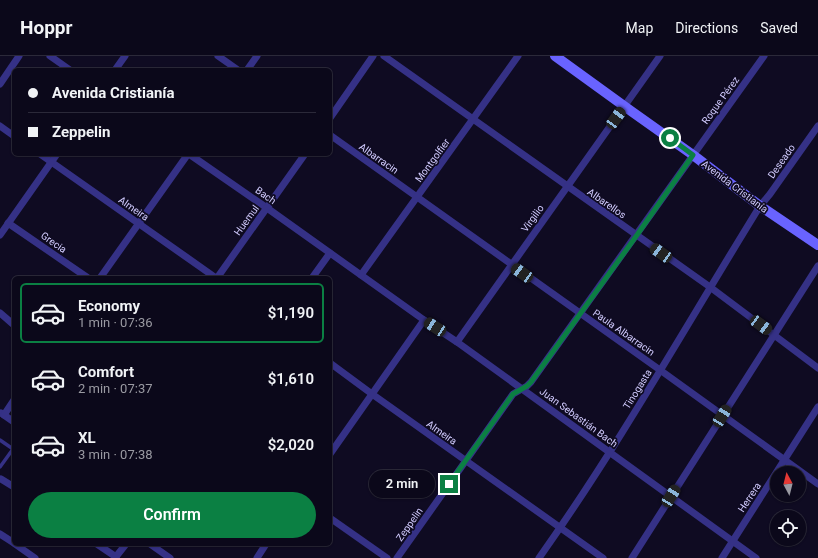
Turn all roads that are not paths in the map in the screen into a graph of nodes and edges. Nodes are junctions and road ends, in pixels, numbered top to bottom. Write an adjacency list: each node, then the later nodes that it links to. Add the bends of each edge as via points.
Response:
1 (20, 56): 16 (street)
2 (50, 56): 12 (street)
3 (125, 56): 13 (street)
4 (218, 56): 14 (street)
5 (257, 56): 15 (street)
6 (373, 56): 18 (street)
7 (384, 56): 19 (street, Albarellos)
8 (518, 56): 19 (street, Montgolfier)
9 (660, 56): 17 (street, Virgilio)
10 (764, 56): 24 (street, Roque Pérez)
11 (562, 58): 17 (main road, Avenida Cristianía)
12 (67, 68)
13 (116, 68)
14 (235, 68)
15 (248, 68)
16 (0, 84)
17 (624, 106): 24 (main road, Avenida Cristianía); 31 (street, Virgilio)
18 (332, 115)
19 (473, 119): 31 (street, Albarellos); 32 (street, Montgolfier)
20 (0, 126): 22 (street)
21 (818, 126): 33 (street, Deseado)
22 (12, 135)
23 (332, 136): 32 (street, Albarracin)
24 (693, 155): 33 (main road, Avenida Cristianía); 38 (street, Zeppelin)
25 (43, 156): 30 (street, Almeira)
26 (56, 156): 30 (street)
27 (187, 156): 36 (street)
28 (191, 156): 34 (street, Bach)
29 (304, 156): 34 (street, Huemul)
30 (51, 162): 35 (street); 36 (street, Almeira)
31 (567, 186): 38 (street, Albarellos); 41 (street, Virgilio)
32 (417, 197): 41 (street, Paula Albarracin); 43 (street, Montgolfier)
33 (760, 206): 39 (main road, Avenida Cristianía); 49 (street, Tinogasta)
34 (267, 208): 40 (street, Bach); 47 (street, Huemul)
35 (8, 223): 37 (street); 44 (street, Grecia)
36 (139, 223): 45 (street); 46 (street, Almeira)
37 (0, 234)
38 (637, 235): 49 (street, Albarellos); 51 (street, Zeppelin)
39 (818, 245)
40 (330, 253): 43 (street, Juan Sebastián Bach); 48 (street)
41 (511, 265): 51 (street, Paula Albarracin); 55 (street, Virgilio)
42 (818, 266): 54 (street)
43 (362, 275): 52 (street, Juan Sebastián Bach)
44 (85, 276)
45 (101, 276)
46 (213, 276)
47 (217, 276)
48 (313, 276)
49 (710, 287): 54 (street, Albarellos); 58 (street, Tinogasta)
50 (0, 313): 53 (street)
51 (580, 314): 58 (street, Paula Albarracin); 59 (street, Zeppelin, via 531,382)
52 (424, 320): 55 (street, Juan Sebastián Bach); 60 (street)
53 (12, 323)
54 (774, 334): 57 (street, Albarellos); 64 (street)
55 (457, 342): 59 (street, Juan Sebastián Bach)
56 (332, 364): 60 (street, Almeira)
57 (818, 368)
58 (660, 370): 64 (street, Paula Albarracin); 70 (street, Tinogasta)
59 (522, 388): 70 (street, Juan Sebastián Bach); 71 (street, Zeppelin, via 513,394)
60 (372, 394): 69 (street); 71 (street, Almeira)
61 (12, 402): 63 (street)
62 (818, 407): 72 (street, Herrera)
63 (2, 413): 65 (street)
64 (722, 416): 72 (street, Paula Albarracin); 77 (street)
65 (12, 420)
66 (0, 440): 67 (lane)
67 (12, 448)
68 (12, 450): 73 (lane)
69 (332, 451)
70 (610, 452): 77 (street, Juan Sebastián Bach); 79 (street, Tinogasta)
71 (466, 460): 79 (street, Almeira); 93 (street, Zeppelin)
72 (784, 460): 75 (street, Paula Albarracin); 81 (street, Herrera)
73 (0, 467)
74 (1, 479): 76 (street)
75 (818, 484)
76 (12, 487)
77 (671, 496): 81 (street, Juan Sebastián Bach); 96 (street)
78 (332, 519): 92 (street)
79 (560, 528): 94 (street, Tinogasta); 95 (street, Almeira)
80 (0, 534): 82 (street)
81 (732, 541): 97 (street, Herrera); 98 (street, Juan Sebastián Bach)
82 (12, 543)
83 (17, 546): 89 (street)
84 (100, 546): 88 (street)
85 (124, 546): 88 (street)
86 (153, 546): 90 (street)
87 (265, 546): 91 (street)
88 (116, 557)
89 (35, 558)
90 (170, 558)
91 (257, 558)
92 (387, 558)
93 (397, 558)
94 (539, 558)
95 (603, 558)
96 (632, 558)
97 (722, 558)
98 (756, 558)

